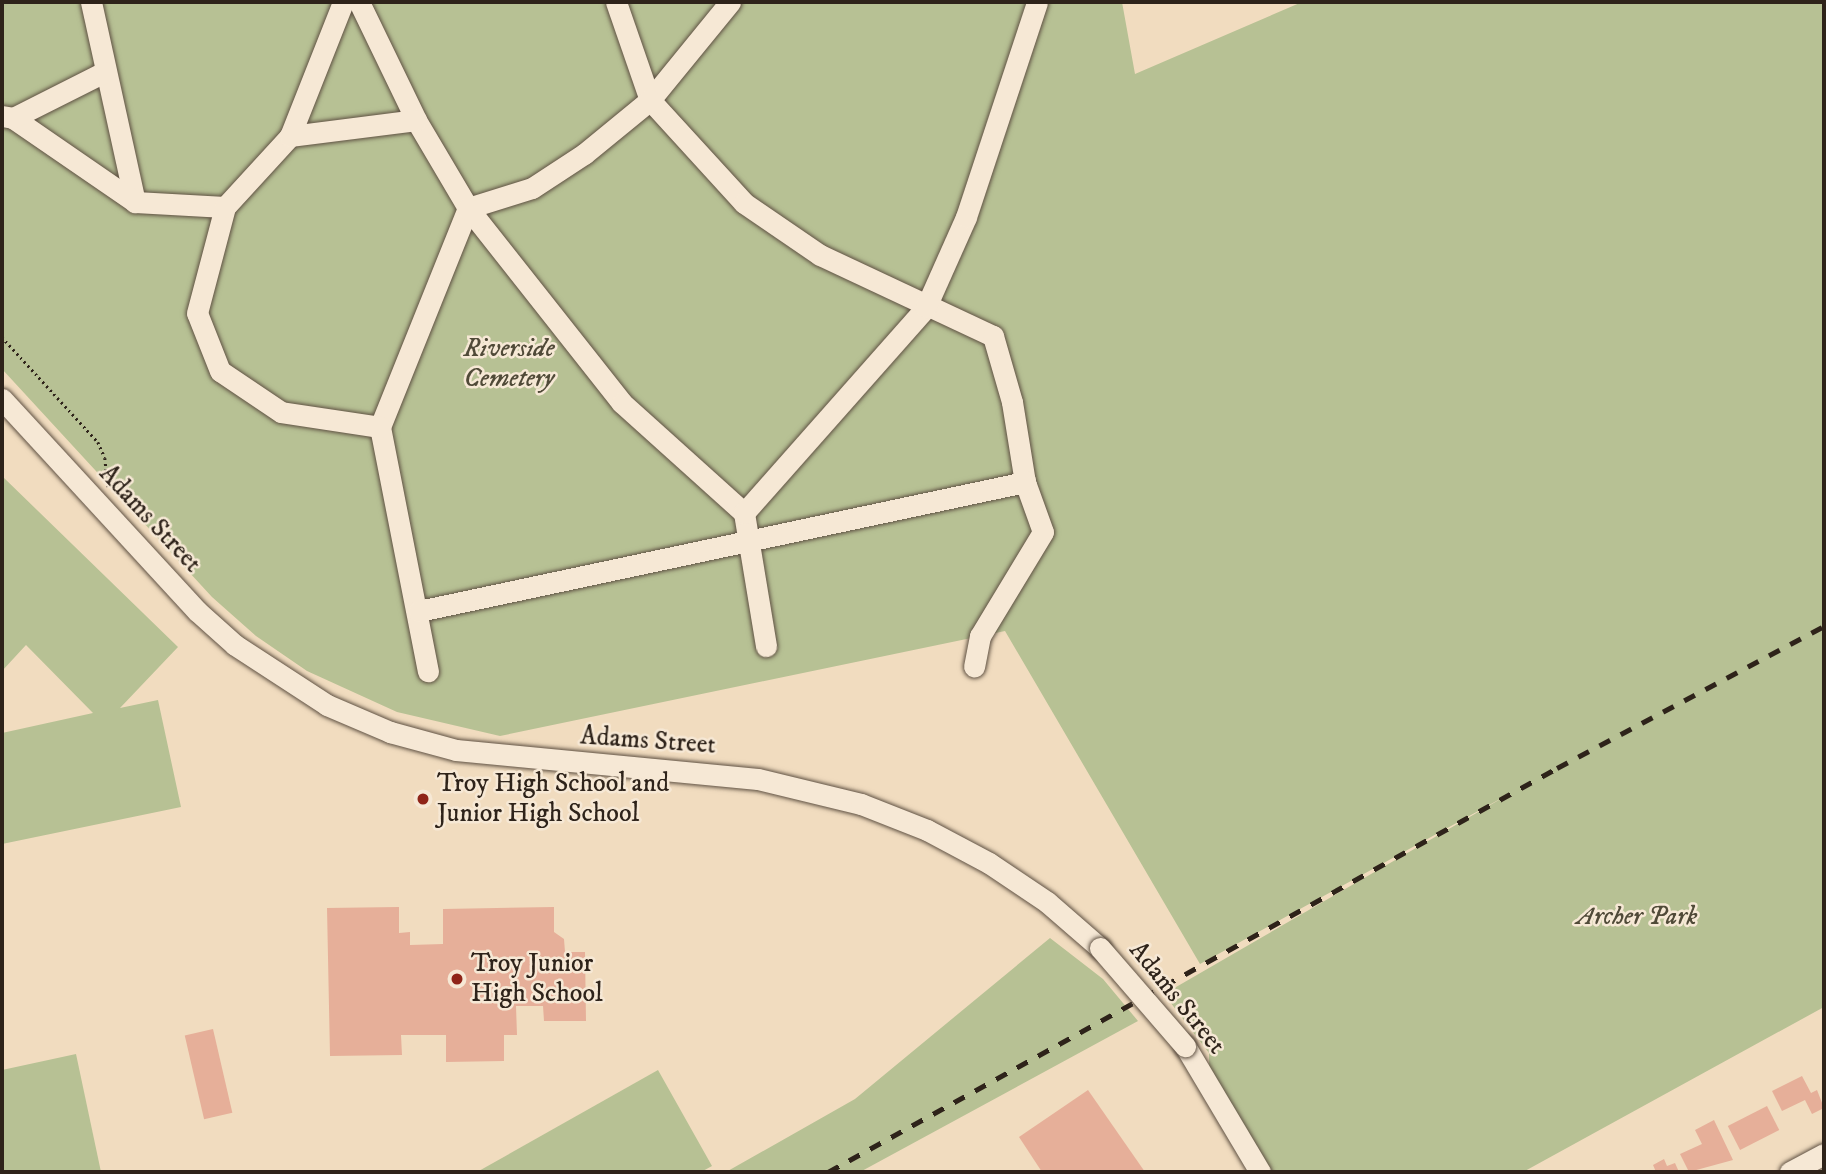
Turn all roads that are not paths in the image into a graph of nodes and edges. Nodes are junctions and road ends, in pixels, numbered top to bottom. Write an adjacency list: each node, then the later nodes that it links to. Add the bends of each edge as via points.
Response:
1 (91, 2): 7 (street)
2 (343, 2): 11 (street)
3 (359, 2): 10 (street)
4 (615, 2): 8 (street)
5 (730, 2): 8 (street)
6 (1037, 2): 15 (street, via 967,217)
7 (104, 72): 9 (street); 12 (street)
8 (650, 100): 14 (street, via 584,154 532,188); 15 (street, via 744,203 820,255)
9 (7, 117): 12 (street)
10 (415, 120): 11 (street); 14 (street)
11 (290, 136): 13 (street)
12 (135, 202): 13 (street)
13 (225, 207): 17 (street, via 197,313 220,371 281,412)
14 (468, 208): 17 (street); 19 (street, via 622,403)
15 (926, 307): 18 (street, via 993,336 1012,402); 19 (street)
16 (2, 399): 26 (street, Adams Street, bridge, via 197,611 235,645 327,705 390,732 456,750 758,779 861,804 927,830 989,863 1047,902 1100,948 1185,1046)
17 (380, 427): 21 (street)
18 (1025, 482): 20 (street); 23 (street, via 1043,532 979,636)
19 (744, 513): 20 (street)
20 (750, 541): 21 (street); 22 (street)
21 (419, 611): 24 (street)
22 (766, 646)
23 (974, 666)
24 (428, 671)
25 (1824, 1154): 27 (street)
26 (1260, 1172)
27 (1790, 1172)

